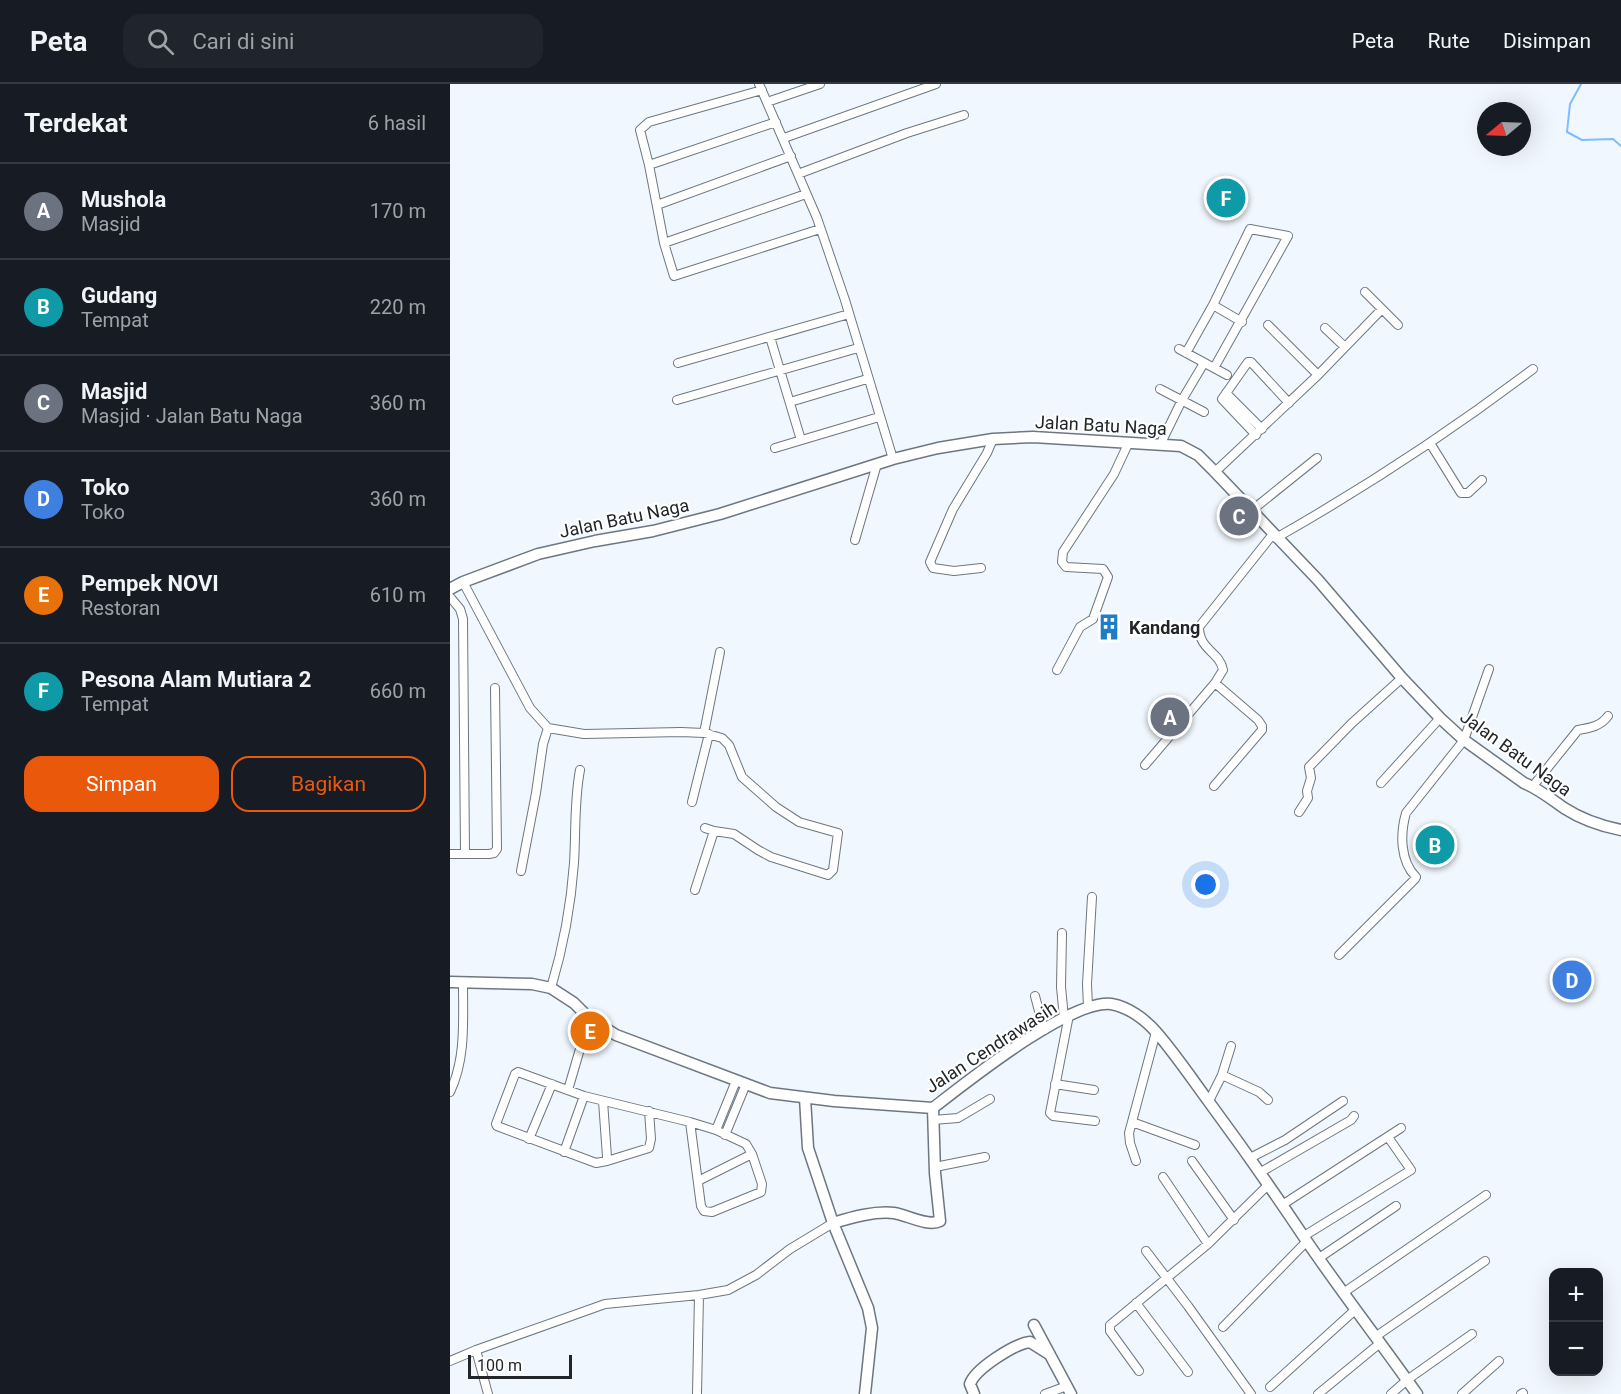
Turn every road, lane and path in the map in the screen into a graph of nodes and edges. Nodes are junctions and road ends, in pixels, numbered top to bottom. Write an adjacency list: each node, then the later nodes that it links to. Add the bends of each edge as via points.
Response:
1 (820, 84): 4 (street)
2 (936, 84): 7 (street)
3 (761, 87): 4 (street); 9 (street, via 649,122 640,130)
4 (767, 102): 6 (street)
5 (964, 115): 10 (street)
6 (776, 122): 7 (street); 9 (street)
7 (784, 138): 8 (street)
8 (791, 156): 10 (street); 12 (street)
9 (649, 165): 12 (street)
10 (798, 174): 11 (street)
11 (806, 194): 13 (street); 14 (street)
12 (657, 205): 14 (street)
13 (820, 229): 14 (street, via 674,276); 18 (street)
14 (664, 243)
15 (1365, 292): 17 (street)
16 (1213, 305): 19 (street); 19 (street, via 1250,229 1288,236); 27 (street, via 1183,351)
17 (1383, 309): 21 (street); 25 (street)
18 (849, 314): 23 (street); 24 (street)
19 (1242, 322): 28 (street)
20 (1268, 325): 32 (street)
21 (1398, 325)
22 (1325, 328): 25 (street)
23 (770, 337): 26 (street); 30 (street)
24 (858, 348): 30 (street); 33 (street)
25 (1345, 348): 32 (street)
26 (678, 363)
27 (1204, 363): 28 (street); 36 (street)
28 (1214, 368): 31 (street)
29 (1533, 369): 44 (street)
30 (780, 370): 35 (street); 37 (street)
31 (1227, 375)
32 (1318, 375): 38 (street)
33 (867, 379): 37 (street); 40 (street)
34 (1161, 389): 36 (street)
35 (677, 400)
36 (1182, 400): 39 (street); 46 (street)
37 (790, 402): 43 (street)
38 (1289, 403): 41 (street); 41 (street, via 1250,361 1222,400)
39 (1204, 412)
40 (879, 417): 43 (street); 49 (street)
41 (1259, 432): 51 (street)
42 (993, 439): 45 (street, Jalan Batu Naga, via 1053,438); 49 (street, Jalan Batu Naga); 56 (street, via 953,509 930,562 933,568 943,570)
43 (801, 441): 47 (street)
44 (1430, 443): 52 (street, via 1461,493 1468,493); 54 (street, via 1325,510)
45 (1128, 444): 46 (street, Jalan Batu Naga); 62 (street, via 1114,474 1063,552 1066,567 1103,569 1108,577 1093,619 1080,627)
46 (1160, 445): 51 (street, Jalan Batu Naga, via 1190,449)
47 (776, 448)
48 (1317, 458): 53 (street)
49 (893, 459): 50 (street, Jalan Batu Naga)
50 (877, 464): 55 (street); 57 (street, Jalan Batu Naga, via 720,514 538,554)
51 (1215, 472): 53 (street, Jalan Batu Naga)
52 (1482, 480)
53 (1251, 511): 54 (street, Jalan Batu Naga)
54 (1274, 536): 63 (street, Jalan Batu Naga, via 1318,580); 64 (street, via 1199,627 1200,641 1223,665)
55 (855, 540)
56 (981, 568)
57 (463, 582): 58 (street, Jalan Batu Naga); 68 (street, via 530,708)
58 (450, 589)
59 (450, 597): 81 (street, via 463,619)
60 (720, 652): 69 (street)
61 (1489, 669): 70 (street)
62 (1057, 670)
63 (1402, 678): 67 (street, Jalan Batu Naga); 77 (street, via 1309,766 1308,798)
64 (1215, 683): 71 (street); 74 (street, via 1258,720 1262,730)
65 (495, 688): 81 (street, via 497,849 489,854)
66 (1608, 716): 75 (street, via 1603,723 1578,730)
67 (1440, 718): 70 (street, Jalan Batu Naga); 73 (street)
68 (548, 728): 69 (street, via 584,734); 83 (street)
69 (707, 734): 76 (street); 80 (street, via 726,741 742,777 786,815 837,832 833,873 771,857 735,834)
70 (1464, 740): 75 (street, Jalan Batu Naga); 87 (street, via 1406,813 1402,827 1404,860 1415,879)
71 (1145, 765)
72 (580, 770): 90 (street, via 572,881)
73 (1381, 783)
74 (1214, 786)
75 (1533, 786): 79 (street, Jalan Batu Naga, via 1584,819)
76 (692, 802)
77 (1299, 812)
78 (705, 828): 80 (street)
79 (1621, 830)
80 (714, 831): 84 (street)
81 (465, 853): 82 (street)
82 (450, 854)
83 (521, 872)
84 (695, 890)
85 (1092, 897): 92 (street)
86 (1062, 933): 93 (street, via 1061,987)
87 (1339, 955)
88 (450, 982): 89 (street, Jalan Cendrawasih)
89 (463, 984): 90 (street, Jalan Cendrawasih, via 532,984); 104 (street, via 462,1044)
90 (551, 988): 94 (street, Jalan Cendrawasih)
91 (1035, 996): 95 (street)
92 (1088, 1007): 93 (street, Jalan Cendrawasih); 96 (street, Jalan Cendrawasih, via 1119,1006)
93 (1067, 1017): 95 (street, Jalan Cendrawasih); 101 (street)
94 (589, 1018): 99 (street, Jalan Cendrawasih, via 616,1035); 102 (street)
95 (1044, 1030): 112 (street, Jalan Cendrawasih)
96 (1156, 1032): 110 (street, Jalan Cendrawasih); 118 (street)
97 (1231, 1046): 98 (street)
98 (1222, 1075): 108 (street); 110 (street)
99 (741, 1083): 106 (street, Jalan Cendrawasih); 120 (street); 121 (street)
100 (552, 1084): 102 (street); 123 (street); 123 (street, via 515,1074 495,1124)
101 (1055, 1084): 103 (street); 116 (street, via 1051,1115)
102 (568, 1090): 105 (street)
103 (1094, 1090)
104 (450, 1092)
105 (584, 1096): 109 (street); 125 (street)
106 (805, 1098): 112 (street, Jalan Cendrawasih); 141 (street, via 808,1148)
107 (990, 1099): 115 (street, via 958,1118)
108 (1268, 1100)
109 (603, 1101): 113 (street); 129 (street)
110 (1209, 1101): 128 (street, Jalan Cendrawasih)
111 (1343, 1101): 128 (street)
112 (933, 1108): 115 (street)
113 (649, 1111): 117 (street); 129 (street, via 649,1148)
114 (1354, 1116): 133 (street)
115 (933, 1120): 132 (street)
116 (1095, 1121)
117 (690, 1122): 120 (street); 135 (street)
118 (1132, 1122): 124 (street); 130 (street, via 1129,1140)
119 (1401, 1128): 122 (street)
120 (716, 1130): 121 (street)
121 (725, 1135): 126 (street, via 747,1145)
122 (1388, 1137): 138 (street); 142 (street, via 1411,1170)
123 (529, 1139): 125 (street)
124 (1195, 1144)
125 (564, 1152): 129 (street, via 596,1163)
126 (752, 1154): 135 (street); 135 (street, via 761,1192 708,1212 701,1206)
127 (985, 1157): 132 (street)
128 (1251, 1158): 133 (street, Jalan Cendrawasih)
129 (607, 1161)
130 (1136, 1161)
131 (1192, 1161): 140 (street)
132 (935, 1167): 141 (street, via 938,1222 886,1213)
133 (1261, 1172): 136 (street, Jalan Cendrawasih)
134 (1163, 1177): 143 (street)
135 (698, 1181)
136 (1268, 1185): 138 (street, Jalan Cendrawasih); 140 (street)
137 (1486, 1195): 148 (street)
138 (1282, 1205): 142 (street, Jalan Cendrawasih)
139 (1396, 1206): 145 (street)
140 (1234, 1220): 143 (street)
141 (833, 1223): 149 (street, via 744,1282 728,1290); 167 (street, via 868,1308 872,1328)
142 (1305, 1238): 145 (street, Jalan Cendrawasih); 153 (street)
143 (1208, 1244): 147 (street)
144 (1146, 1251): 147 (street)
145 (1319, 1258): 148 (street, Jalan Cendrawasih)
146 (1485, 1261): 155 (street)
147 (1166, 1278): 150 (street); 170 (street)
148 (1343, 1293): 151 (street, Jalan Cendrawasih)
149 (699, 1295): 156 (street, via 605,1304); 166 (street)
150 (1136, 1303): 160 (street, via 1109,1329); 161 (street)
151 (1356, 1310): 155 (street, Jalan Cendrawasih); 163 (street)
152 (1034, 1325): 157 (street)
153 (1223, 1327)
154 (1472, 1334): 162 (street)
155 (1377, 1340): 162 (street, Jalan Cendrawasih); 171 (street)
156 (476, 1350): 158 (street); 165 (street)
157 (1049, 1354): 164 (street); 168 (street, via 1030,1342 1017,1346 973,1378 970,1384)
158 (450, 1361)
159 (1499, 1361): 174 (street)
160 (1139, 1371)
161 (1188, 1372)
162 (1407, 1380): 172 (street); 173 (street, Jalan Cendrawasih)
163 (1270, 1388)
164 (1069, 1390): 169 (street)
165 (488, 1394)
166 (697, 1394)
167 (865, 1394)
168 (974, 1394)
169 (1045, 1394)
170 (1251, 1394)
171 (1318, 1394)
172 (1391, 1394)
173 (1417, 1394)
174 (1462, 1394)

